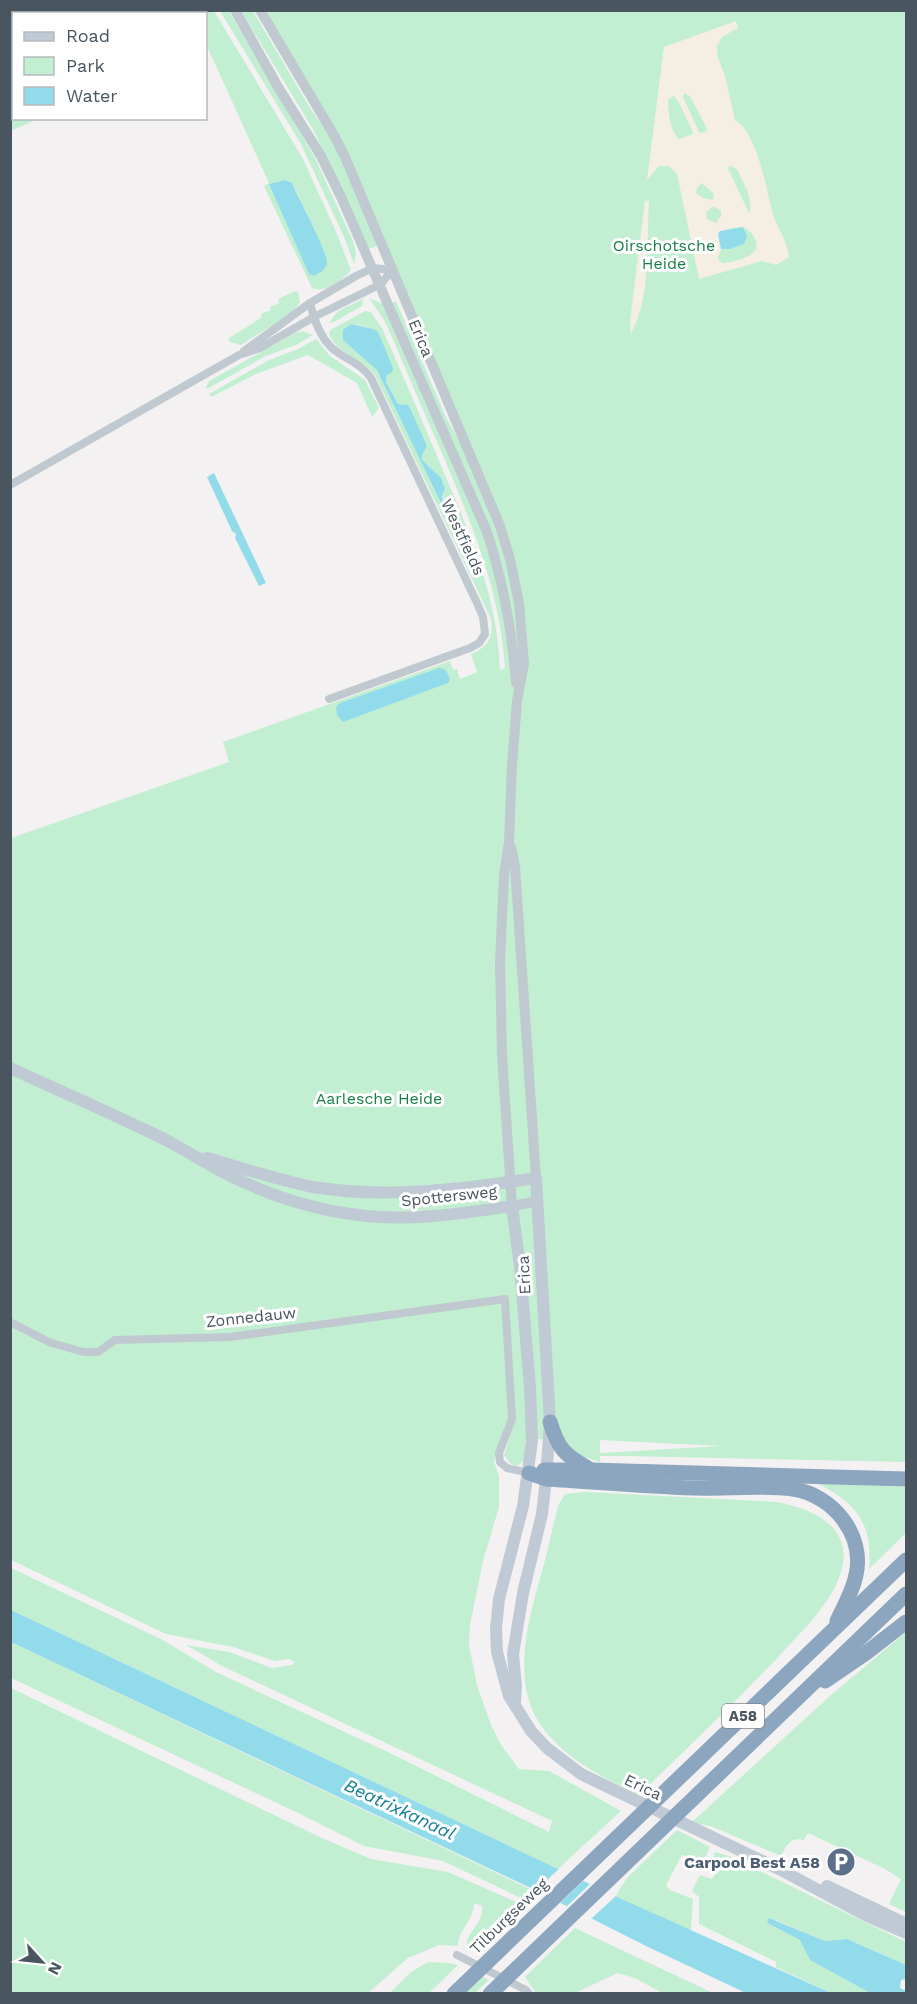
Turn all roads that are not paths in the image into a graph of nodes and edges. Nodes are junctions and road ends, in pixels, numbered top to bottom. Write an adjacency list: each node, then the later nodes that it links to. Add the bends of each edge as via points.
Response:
1 (235, 10): 3 (street, Erica, via 321,156)
2 (260, 10): 4 (street, Erica, via 335,137)
3 (373, 268): 4 (street); 5 (street, Erica); 6 (street)
4 (392, 270): 5 (street); 11 (street, Erica, via 500,526 514,578 522,634 524,663)
5 (381, 284): 7 (street); 11 (street, Erica, via 498,564)
6 (310, 303): 7 (street, Westfields); 8 (street)
7 (314, 317): 8 (street, via 260,348); 10 (street, Westfields, via 329,345 366,370 371,378 477,603 485,634 470,648)
8 (239, 355): 9 (street)
9 (10, 485)
10 (329, 699)
11 (518, 701): 12 (street, Erica)
12 (509, 842): 15 (street, Erica, via 515,866); 16 (street, Erica, via 500,962)
13 (10, 1068): 14 (main road, Spottersweg)
14 (195, 1155): 16 (main road, Spottersweg, via 264,1176 355,1191); 18 (main road, Spottersweg, via 266,1191 340,1212 408,1218)
15 (536, 1178): 16 (main road, Spottersweg); 17 (main road, Erica)
16 (511, 1182): 18 (street, Erica)
17 (538, 1201): 18 (street, Spottersweg); 21 (main road, Erica)
18 (512, 1206): 23 (main road, Erica, via 530,1387 532,1441)
19 (505, 1299): 20 (street, Zonnedauw, via 230,1337 115,1340 99,1352 51,1343); 23 (street, Erica, via 512,1419 499,1453 507,1468)
20 (10, 1322)
21 (550, 1422): 22 (highway, via 562,1452); 24 (main road, Erica)
22 (591, 1470): 24 (highway); 25 (highway)
23 (528, 1473): 24 (highway); 30 (main road, Erica, via 495,1628 501,1672)
24 (547, 1474): 29 (highway, A58, via 694,1488 793,1489 814,1495 842,1517 858,1555 855,1582); 30 (main road, Erica, via 513,1654)
25 (906, 1479)
26 (906, 1560): 29 (highway, A58)
27 (906, 1594): 31 (highway, A58)
28 (906, 1622): 31 (highway, A58)
29 (833, 1629): 37 (highway, Tilburgseweg / A58)
30 (515, 1703): 32 (main road, Erica, via 547,1749 581,1774)
31 (791, 1705): 36 (highway, A58)
32 (781, 1870): 33 (main road, Erica, via 813,1880); 34 (main road, Erica)
33 (906, 1924)
34 (906, 1934)
35 (457, 1955): 38 (street)
36 (500, 1984)
37 (454, 1994)
38 (528, 1994)

